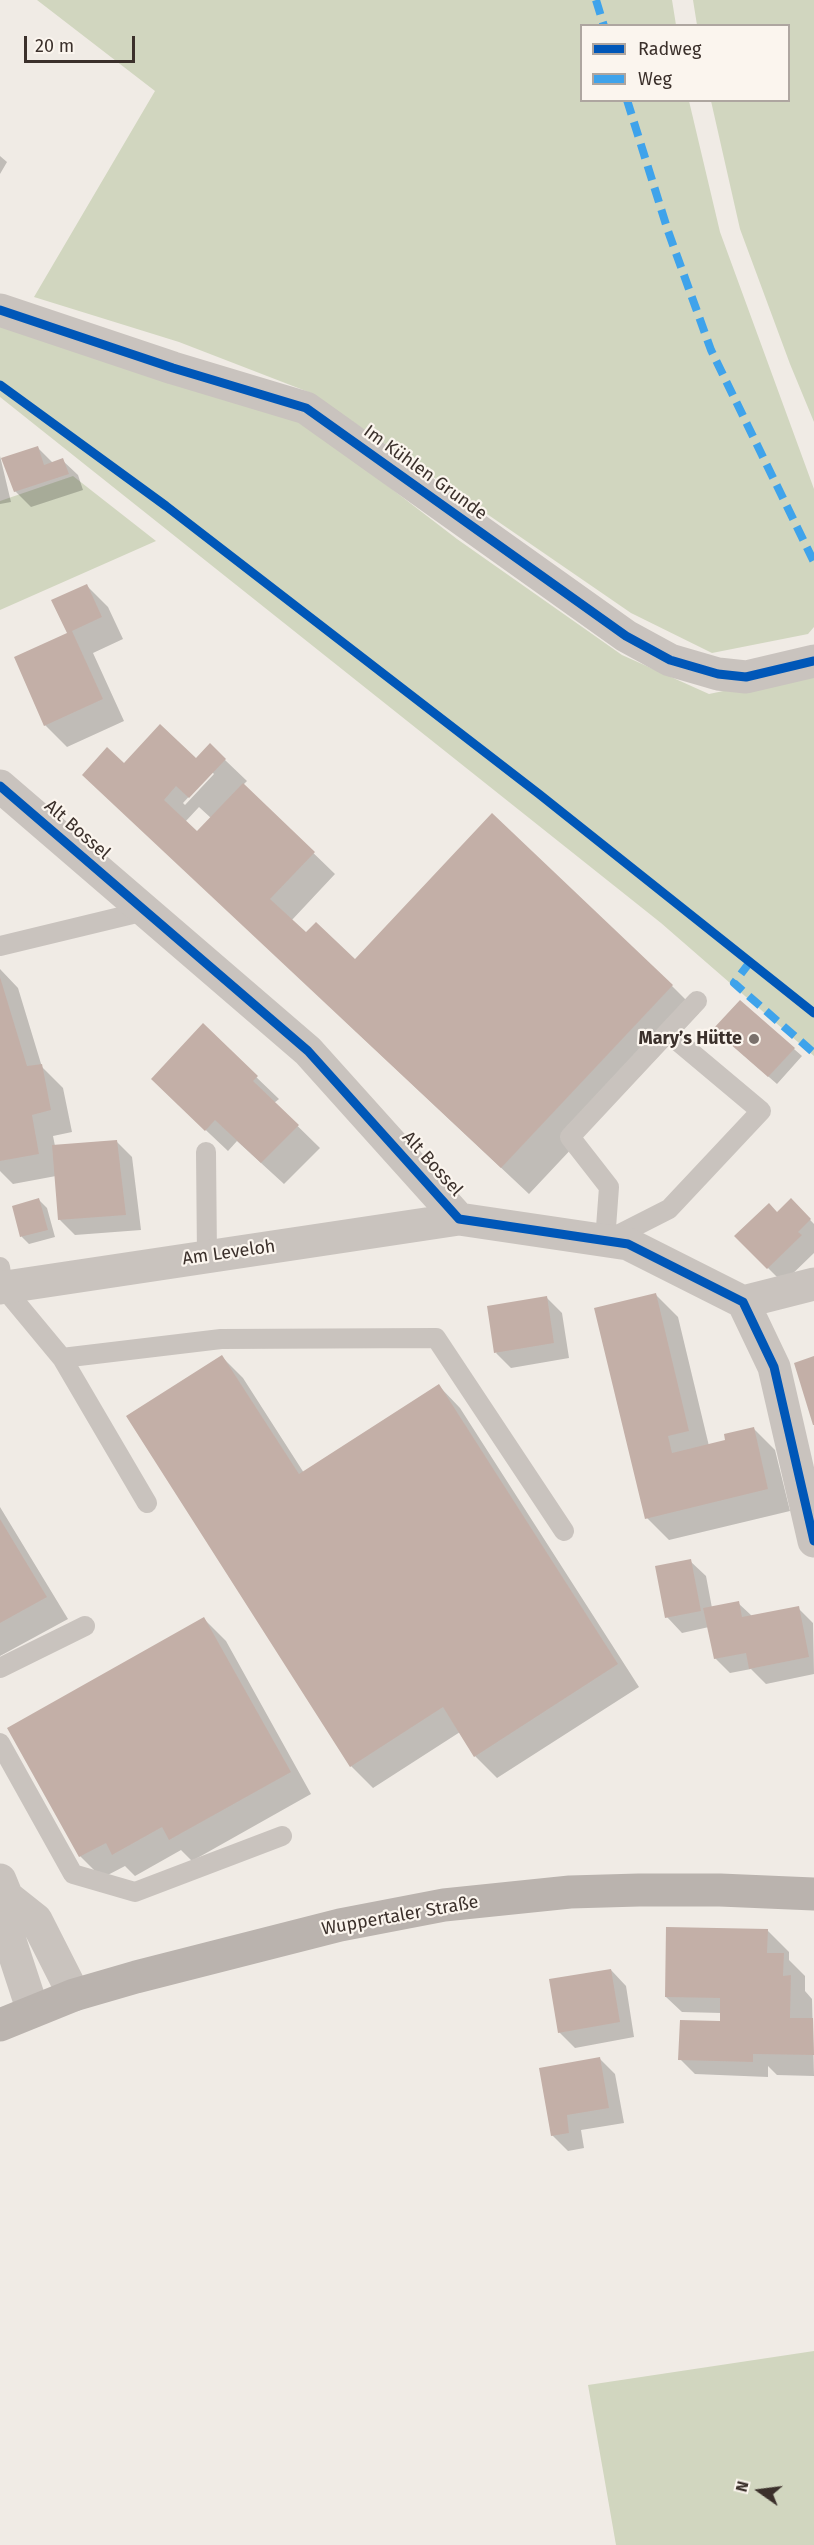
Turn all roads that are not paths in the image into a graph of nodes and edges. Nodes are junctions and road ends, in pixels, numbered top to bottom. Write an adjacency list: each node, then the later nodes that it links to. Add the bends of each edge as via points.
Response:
1 (0, 310): 2 (street, Im Kühlen Grunde, via 306,408 626,636 670,660 718,674 746,677)
2 (814, 661)
3 (0, 786): 4 (street, Alt Bossel)
4 (145, 911): 5 (lane); 9 (street, Alt Bossel, via 308,1051)
5 (0, 946)
6 (697, 1001): 7 (lane)
7 (668, 1033): 10 (lane, via 570,1137 609,1187); 10 (lane, via 761,1111 669,1209)
8 (206, 1152): 11 (lane)
9 (459, 1219): 10 (street, Alt Bossel); 11 (street, Am Leveloh)
10 (605, 1241): 14 (street, Alt Bossel, via 628,1244)
11 (207, 1257): 12 (street, Am Leveloh)
12 (1, 1280): 15 (lane)
13 (814, 1284): 14 (street)
14 (743, 1302): 18 (street, via 774,1367)
15 (62, 1358): 16 (lane); 17 (lane, via 221,1339 436,1338)
16 (147, 1503)
17 (564, 1531)
18 (814, 1541)
19 (85, 1626): 20 (lane)
20 (0, 1668)
21 (0, 1743): 22 (lane, via 73,1874 135,1892)
22 (282, 1836)
23 (3, 1889): 25 (street, via 36,1920); 26 (street, via 8,1935)
24 (814, 1894): 25 (main road, Wuppertaler Straße, via 628,1890 444,1905 309,1932)
25 (74, 1995): 26 (main road, Wuppertaler Straße)
26 (33, 2011): 27 (main road, Wuppertaler Straße)
27 (0, 2025)

